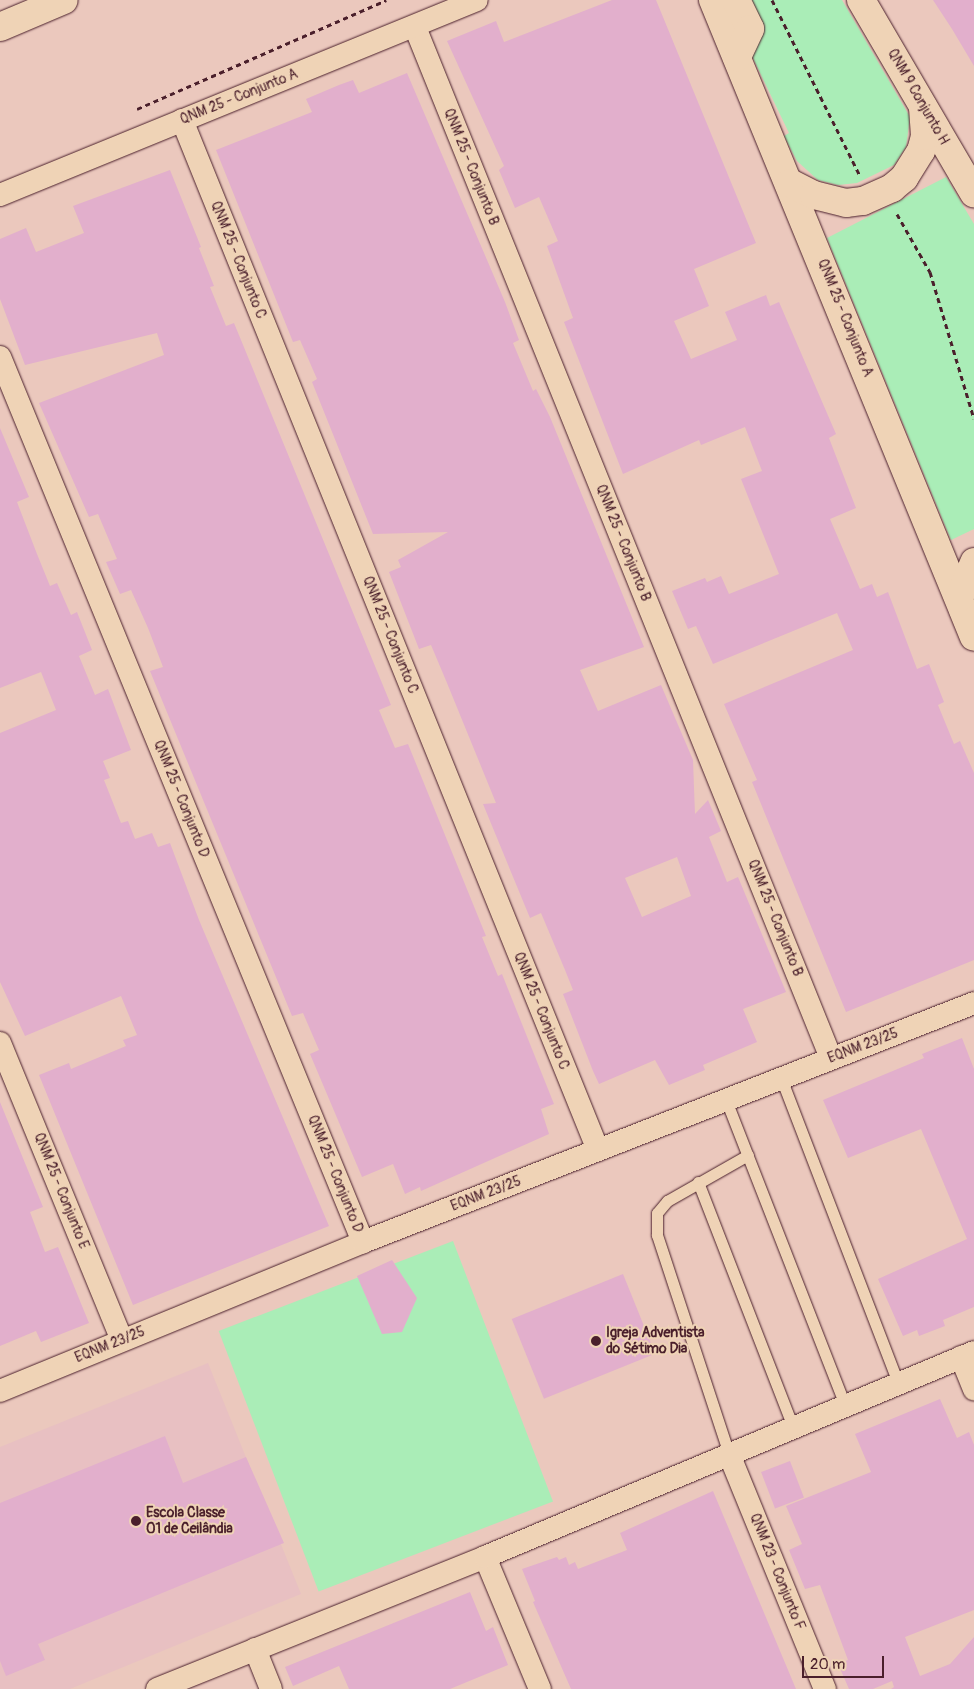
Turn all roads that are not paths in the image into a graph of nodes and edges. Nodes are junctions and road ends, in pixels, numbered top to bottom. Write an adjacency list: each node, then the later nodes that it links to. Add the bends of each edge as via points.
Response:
1 (64, 0): 6 (main road)
2 (477, 0): 7 (street, QNM 25 - Conjunto A)
3 (713, 0): 8 (main road, QNM 25 - Conjunto A)
4 (736, 0): 8 (main road, via 750,29)
5 (861, 0): 9 (main road, QNM 9 Conjunto H)
6 (0, 27)
7 (415, 27): 10 (street, QNM 25 - Conjunto A); 20 (street, QNM 25 - Conjunto B)
8 (737, 57): 11 (main road, QNM 25 - Conjunto A)
9 (922, 104): 11 (main road, via 925,136 921,151 904,178 892,188 862,201 846,203 814,195); 12 (main road, QNM 9 Conjunto H)
10 (182, 120): 13 (street, QNM 25 - Conjunto A); 23 (street, QNM 25 - Conjunto C)
11 (790, 183): 16 (main road, QNM 25 - Conjunto A)
12 (974, 193)
13 (0, 194)
14 (0, 357): 26 (street, QNM 25 - Conjunto D)
15 (974, 562): 16 (main road)
16 (959, 598): 17 (main road, QNM 25 - Conjunto A)
17 (974, 637)
18 (974, 1003): 20 (street, EQNM 23/25)
19 (0, 1042): 27 (street, QNM 25 - Conjunto E)
20 (831, 1058): 21 (street, EQNM 23/25)
21 (781, 1078): 22 (street, EQNM 23/25); 29 (lane)
22 (726, 1100): 23 (street, EQNM 23/25); 24 (lane)
23 (598, 1150): 26 (street, EQNM 23/25)
24 (748, 1155): 25 (lane); 32 (lane)
25 (698, 1182): 33 (lane); 34 (lane, via 667,1201 657,1214 657,1235)
26 (362, 1242): 27 (street, EQNM 23/25)
27 (122, 1340): 31 (street, EQNM 23/25)
28 (968, 1355): 29 (street); 30 (street)
29 (898, 1384): 32 (street)
30 (974, 1389)
31 (0, 1391)
32 (845, 1406): 33 (street)
33 (793, 1428): 34 (street)
34 (729, 1454): 35 (street); 40 (street, QNM 23 - Conjunto F)
35 (485, 1556): 36 (street); 39 (street)
36 (255, 1649): 37 (street); 38 (street)
37 (156, 1689)
38 (271, 1689)
39 (540, 1689)
40 (825, 1689)

